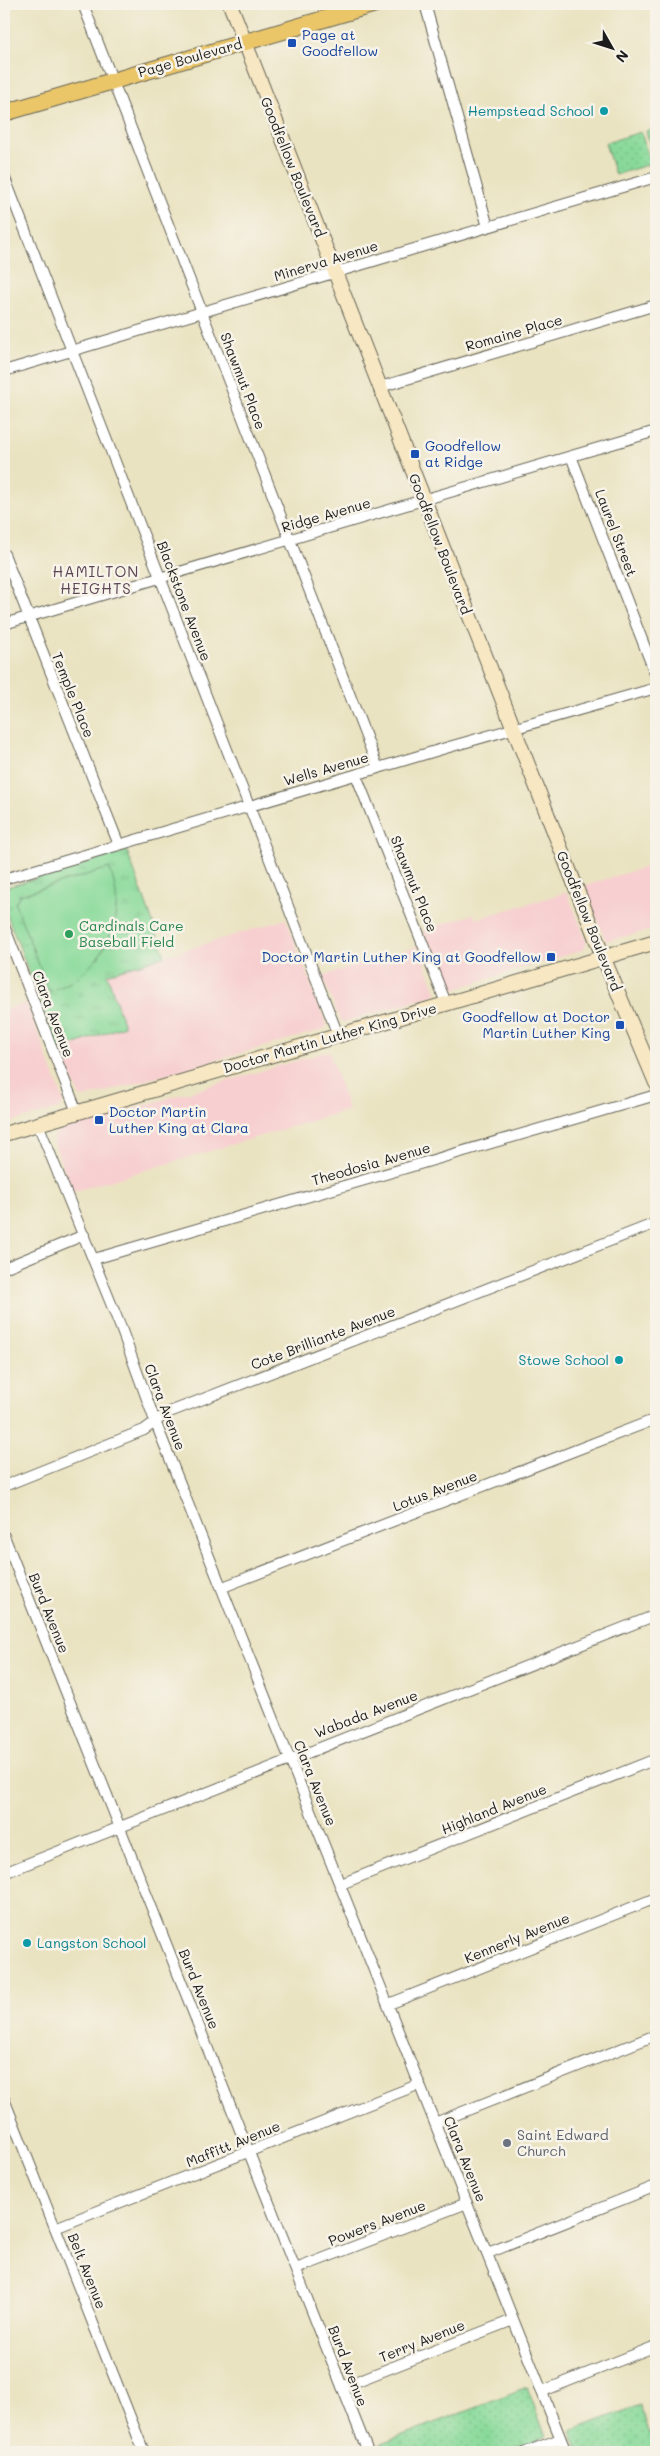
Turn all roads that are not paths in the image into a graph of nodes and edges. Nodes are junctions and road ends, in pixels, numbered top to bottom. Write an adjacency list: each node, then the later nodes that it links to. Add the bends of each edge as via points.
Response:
1 (82, 4): 6 (street, Shawmut Place)
2 (230, 4): 5 (main road, Goodfellow Boulevard)
3 (375, 4): 5 (main road, Page Boulevard)
4 (424, 4): 10 (street)
5 (245, 42): 6 (main road, Page Boulevard); 11 (main road, Goodfellow Boulevard)
6 (112, 81): 7 (main road, Page Boulevard); 13 (street, Shawmut Place)
7 (4, 113)
8 (4, 176): 14 (street, Blackstone Avenue)
9 (656, 177): 10 (street, Minerva Avenue)
10 (488, 226): 11 (street, Minerva Avenue)
11 (335, 272): 13 (street, Minerva Avenue); 16 (main road, Goodfellow Boulevard)
12 (656, 305): 16 (street, Romaine Place)
13 (202, 314): 14 (street, Minerva Avenue); 20 (street, Shawmut Place)
14 (73, 352): 15 (street, Minerva Avenue); 22 (street, Blackstone Avenue)
15 (4, 371)
16 (380, 386): 19 (main road, Goodfellow Boulevard)
17 (656, 431): 18 (street, Ridge Avenue)
18 (572, 456): 19 (street, Ridge Avenue); 25 (street, Laurel Street)
19 (422, 500): 20 (street, Ridge Avenue); 27 (main road, Goodfellow Boulevard)
20 (290, 540): 22 (street, Ridge Avenue); 28 (street, Shawmut Place)
21 (4, 554): 23 (street, Temple Place)
22 (160, 578): 23 (street, Ridge Avenue); 30 (street, Blackstone Avenue)
23 (28, 618): 24 (street, Ridge Avenue); 31 (street, Temple Place)
24 (4, 624)
25 (656, 676)
26 (656, 688): 27 (street, Wells Avenue)
27 (513, 729): 28 (street, Wells Avenue); 35 (main road, Goodfellow Boulevard)
28 (378, 768): 29 (street, Wells Avenue)
29 (356, 775): 30 (street, Wells Avenue); 36 (street, Shawmut Place)
30 (249, 806): 31 (street, Wells Avenue); 37 (street, Blackstone Avenue)
31 (119, 845): 32 (street, Wells Avenue)
32 (4, 879)
33 (4, 926): 40 (street, Clara Avenue)
34 (656, 942): 35 (main road, Doctor Martin Luther King Drive)
35 (604, 959): 36 (main road, Doctor Martin Luther King Drive); 38 (main road, Goodfellow Boulevard)
36 (446, 1003): 37 (main road, Doctor Martin Luther King Drive)
37 (338, 1035): 40 (main road, Doctor Martin Luther King Drive)
38 (656, 1083)
39 (656, 1095): 45 (street, Theodosia Avenue)
40 (77, 1112): 41 (main road, Doctor Martin Luther King Drive)
41 (38, 1124): 42 (main road, Doctor Martin Luther King Drive); 44 (street, Clara Avenue)
42 (4, 1134)
43 (656, 1222): 48 (street, Cote Brilliante Avenue, via 167,1413)
44 (84, 1235): 45 (street, Clara Avenue); 46 (street)
45 (94, 1259): 48 (street, Clara Avenue)
46 (4, 1268)
47 (656, 1419): 51 (street, Lotus Avenue)
48 (155, 1421): 49 (street, Cote Brilliante Avenue, via 144,1430); 51 (street, Clara Avenue)
49 (4, 1486)
50 (4, 1536): 55 (street, Burd Avenue)
51 (223, 1588): 53 (street, Clara Avenue)
52 (656, 1615): 53 (street, Wabada Avenue)
53 (290, 1758): 55 (street, Wabada Avenue); 57 (street, Clara Avenue)
54 (656, 1759): 57 (street, Highland Avenue)
55 (120, 1828): 56 (street, Wabada Avenue); 64 (street, Burd Avenue)
56 (4, 1874)
57 (341, 1884): 59 (street, Clara Avenue)
58 (656, 1898): 59 (street, Kennerly Avenue)
59 (389, 2004): 61 (street, Clara Avenue)
60 (656, 2035): 63 (street)
61 (420, 2084): 63 (street, Clara Avenue); 64 (street, Maffitt Avenue)
62 (4, 2100): 67 (street, Belt Avenue)
63 (435, 2123): 66 (street, Clara Avenue)
64 (249, 2153): 67 (street, Maffitt Avenue); 69 (street, Burd Avenue)
65 (656, 2186): 68 (street)
66 (467, 2203): 68 (street, Clara Avenue); 69 (street, Powers Avenue)
67 (55, 2228): 75 (street, Belt Avenue)
68 (488, 2253): 70 (street, Clara Avenue)
69 (296, 2269): 72 (street, Burd Avenue)
70 (513, 2320): 72 (street, Terry Avenue); 73 (street, Clara Avenue)
71 (656, 2346): 73 (street)
72 (342, 2388): 76 (street, Burd Avenue)
73 (543, 2391): 74 (street, Clara Avenue)
74 (560, 2439): 77 (street); 78 (street, Clara Avenue)
75 (144, 2452)
76 (368, 2452)
77 (526, 2452)
78 (566, 2452)

